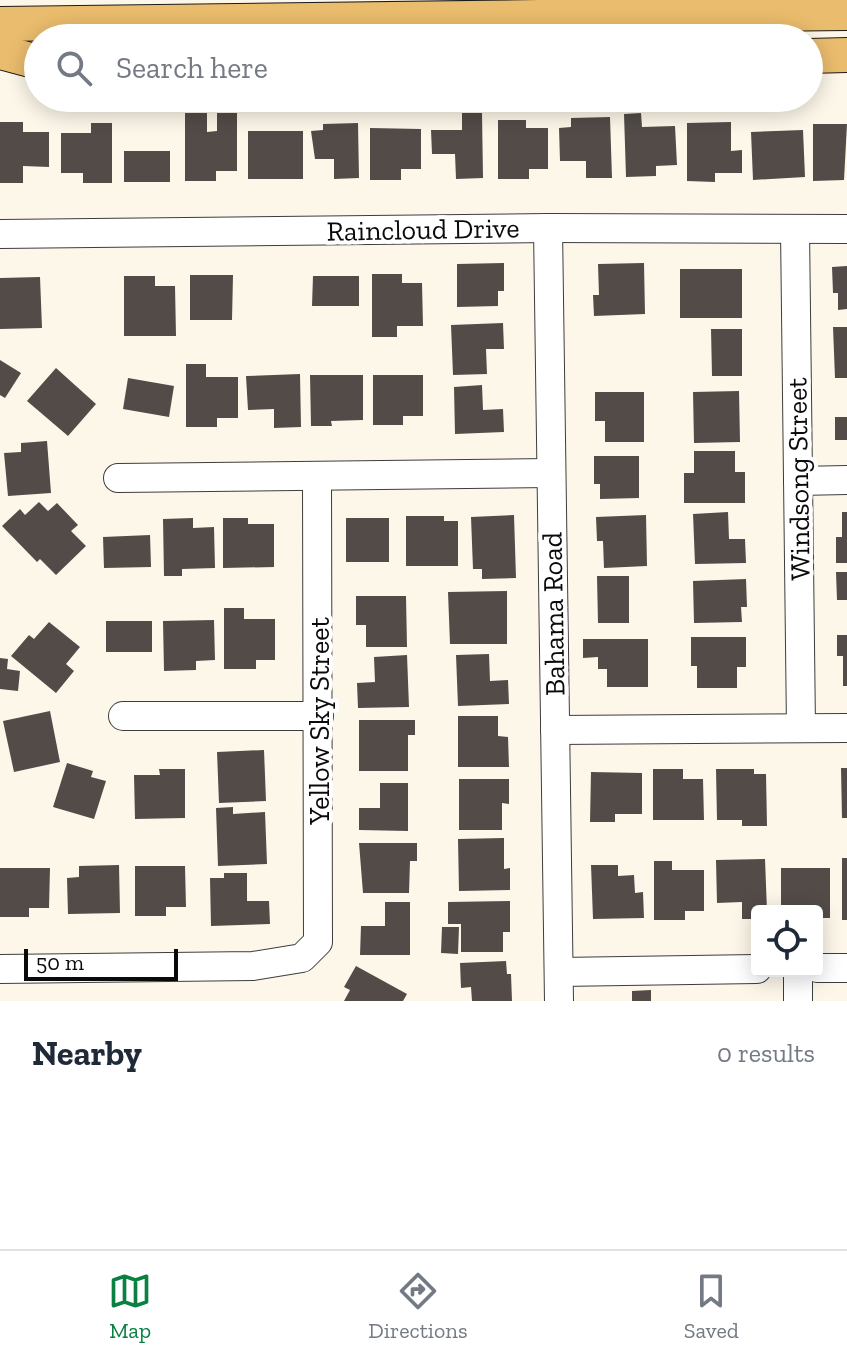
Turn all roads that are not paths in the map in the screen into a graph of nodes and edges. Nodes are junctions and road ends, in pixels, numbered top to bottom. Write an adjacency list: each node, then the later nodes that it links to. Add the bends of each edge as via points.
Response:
1 (847, 13): 2 (main road)
2 (0, 24)
3 (0, 52): 6 (main road)
4 (847, 55): 5 (main road)
5 (823, 56)
6 (24, 58)
7 (24, 62): 8 (main road)
8 (0, 63)
9 (548, 228): 10 (street, Raincloud Drive); 12 (street, Raincloud Drive); 13 (street, Bahama Road)
10 (795, 229): 11 (street, Raincloud Drive); 17 (street, Windsong Street)
11 (847, 229)
12 (0, 234)
13 (551, 473): 14 (street); 22 (street, Bahama Road)
14 (317, 476): 15 (street); 19 (street, Yellow Sky Street)
15 (118, 478)
16 (847, 480): 17 (street)
17 (798, 481): 20 (street, Windsong Street)
18 (123, 716): 19 (street)
19 (319, 716): 25 (street, Yellow Sky Street, via 318,942 302,958 253,966)
20 (801, 728): 21 (street); 22 (street)
21 (847, 728)
22 (555, 730): 27 (street, Bahama Road)
23 (823, 968): 24 (street)
24 (847, 968)
25 (0, 969)
26 (751, 969): 27 (street)
27 (559, 972): 29 (street, Bahama Road)
28 (798, 977): 30 (street)
29 (559, 1001)
30 (798, 1001)

